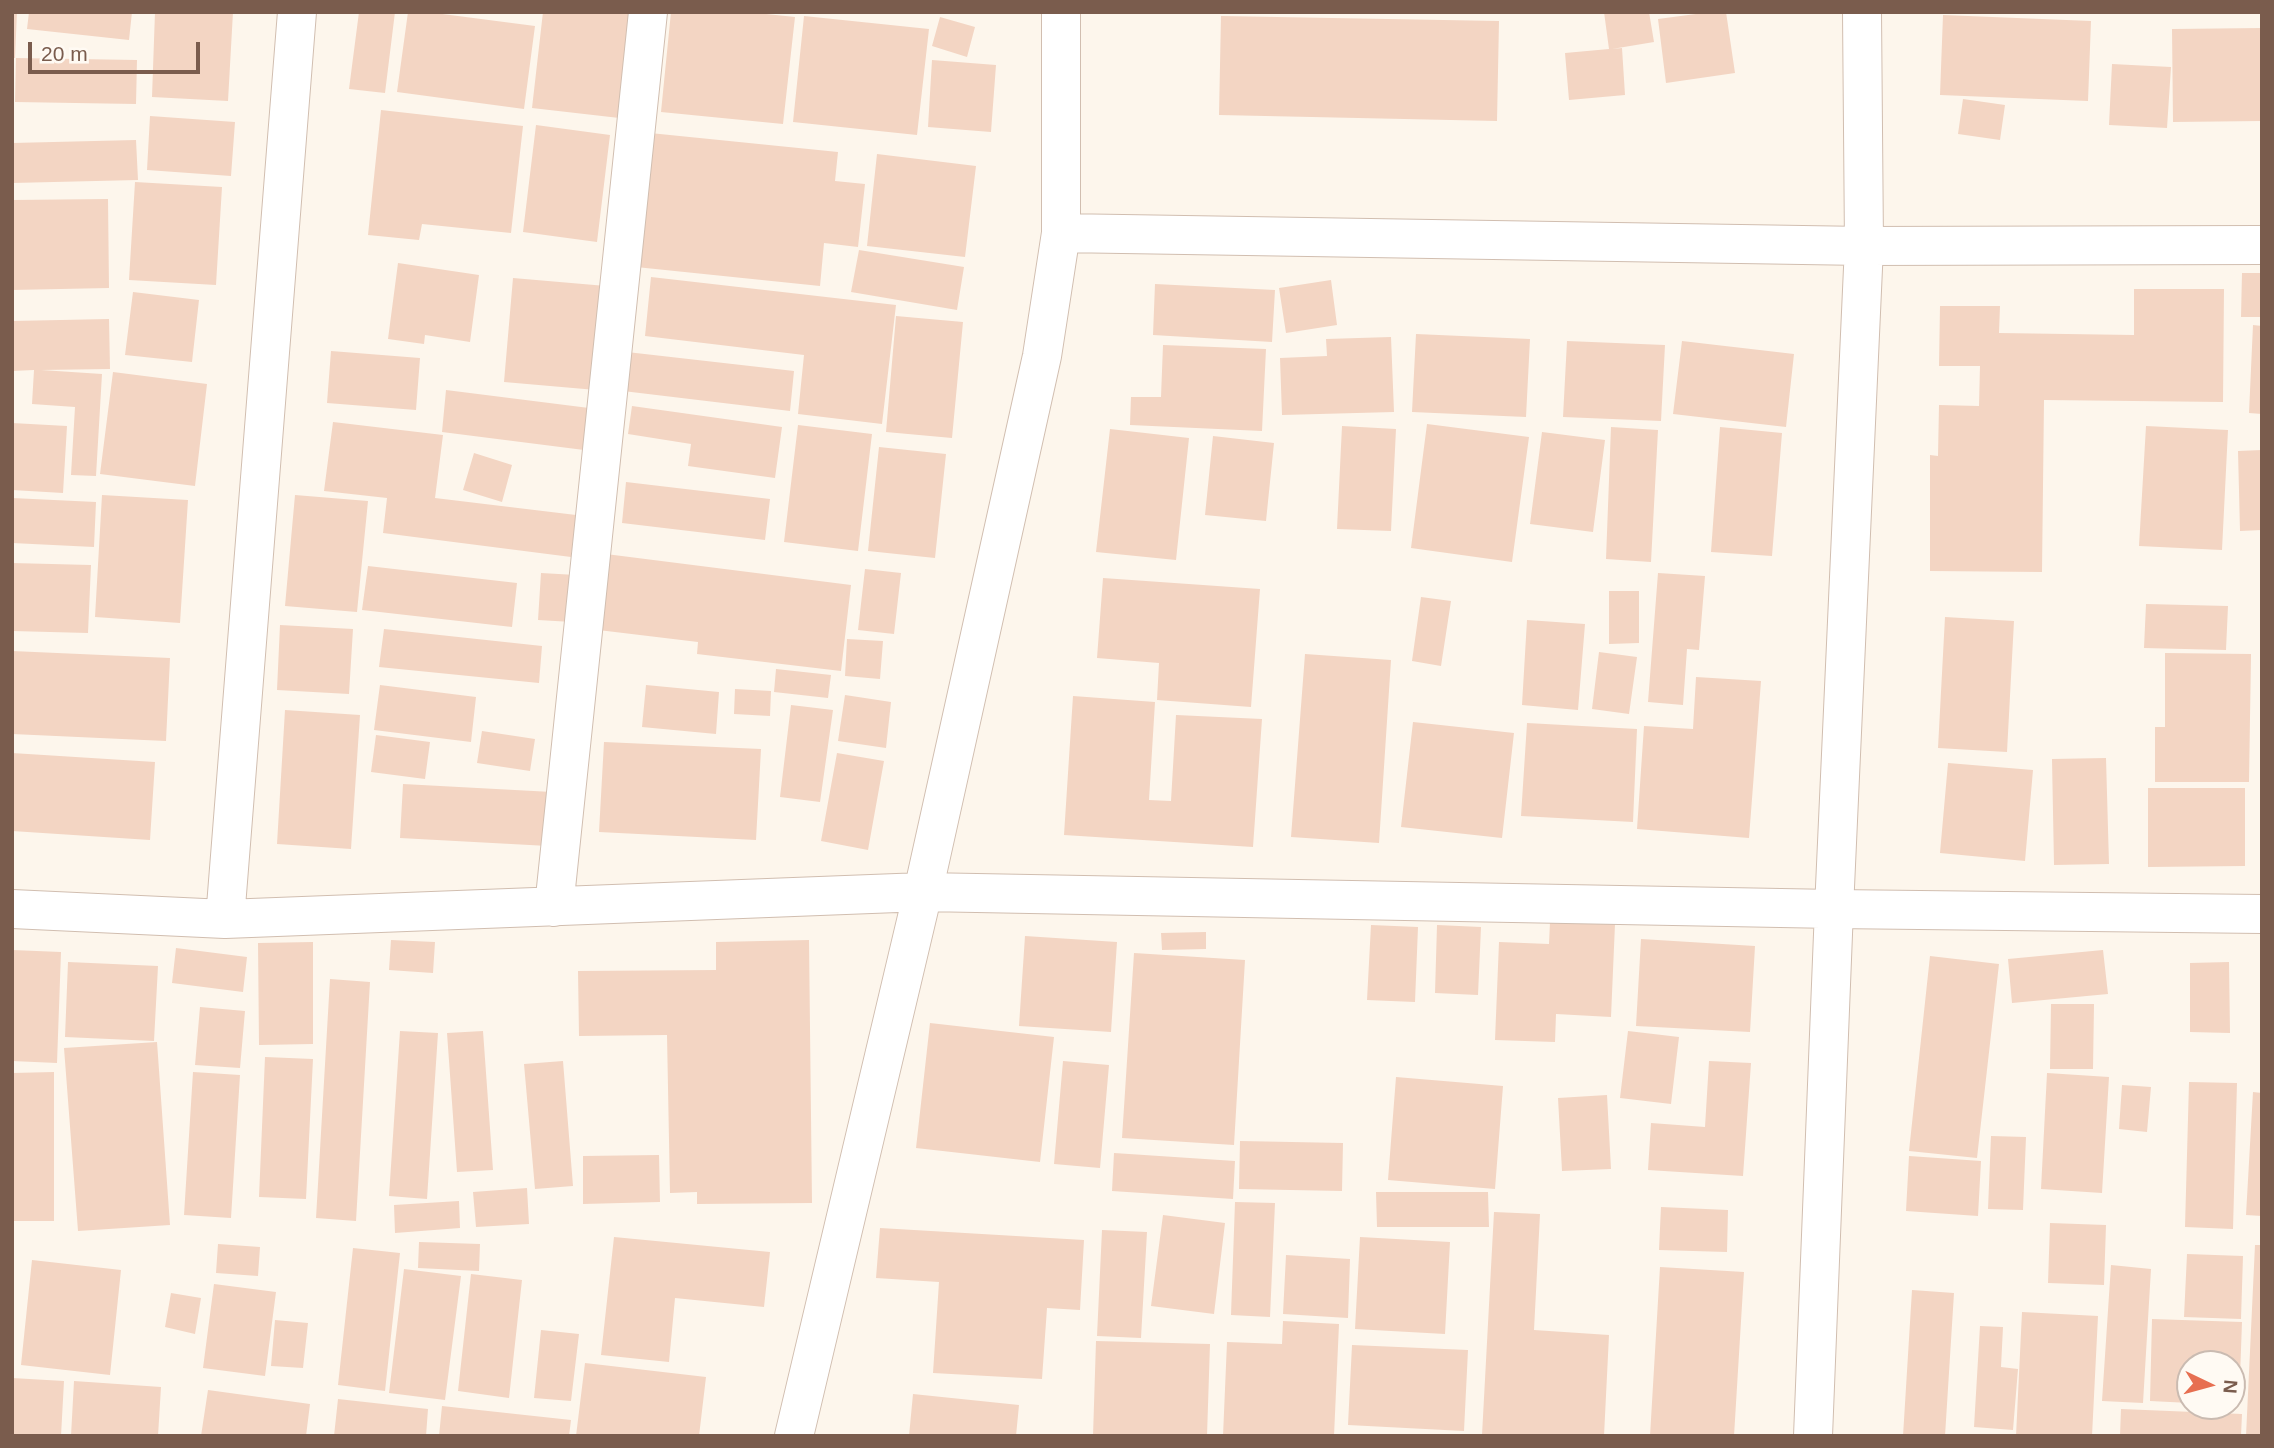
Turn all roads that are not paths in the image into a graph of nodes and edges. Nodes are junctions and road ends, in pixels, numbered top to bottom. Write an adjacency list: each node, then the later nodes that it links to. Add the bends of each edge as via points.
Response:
1 (297, 12): 13 (street)
2 (648, 12): 9 (street)
3 (1061, 12): 5 (street)
4 (1862, 12): 7 (street)
5 (1061, 233): 7 (street); 8 (street, via 1042,356)
6 (2262, 245): 7 (street)
7 (1864, 246): 11 (street)
8 (923, 892): 9 (street); 11 (street); 14 (street)
9 (554, 907): 13 (street)
10 (12, 909): 13 (street)
11 (1834, 909): 12 (street); 15 (street)
12 (2262, 914)
13 (225, 919)
14 (794, 1436)
15 (1813, 1436)

